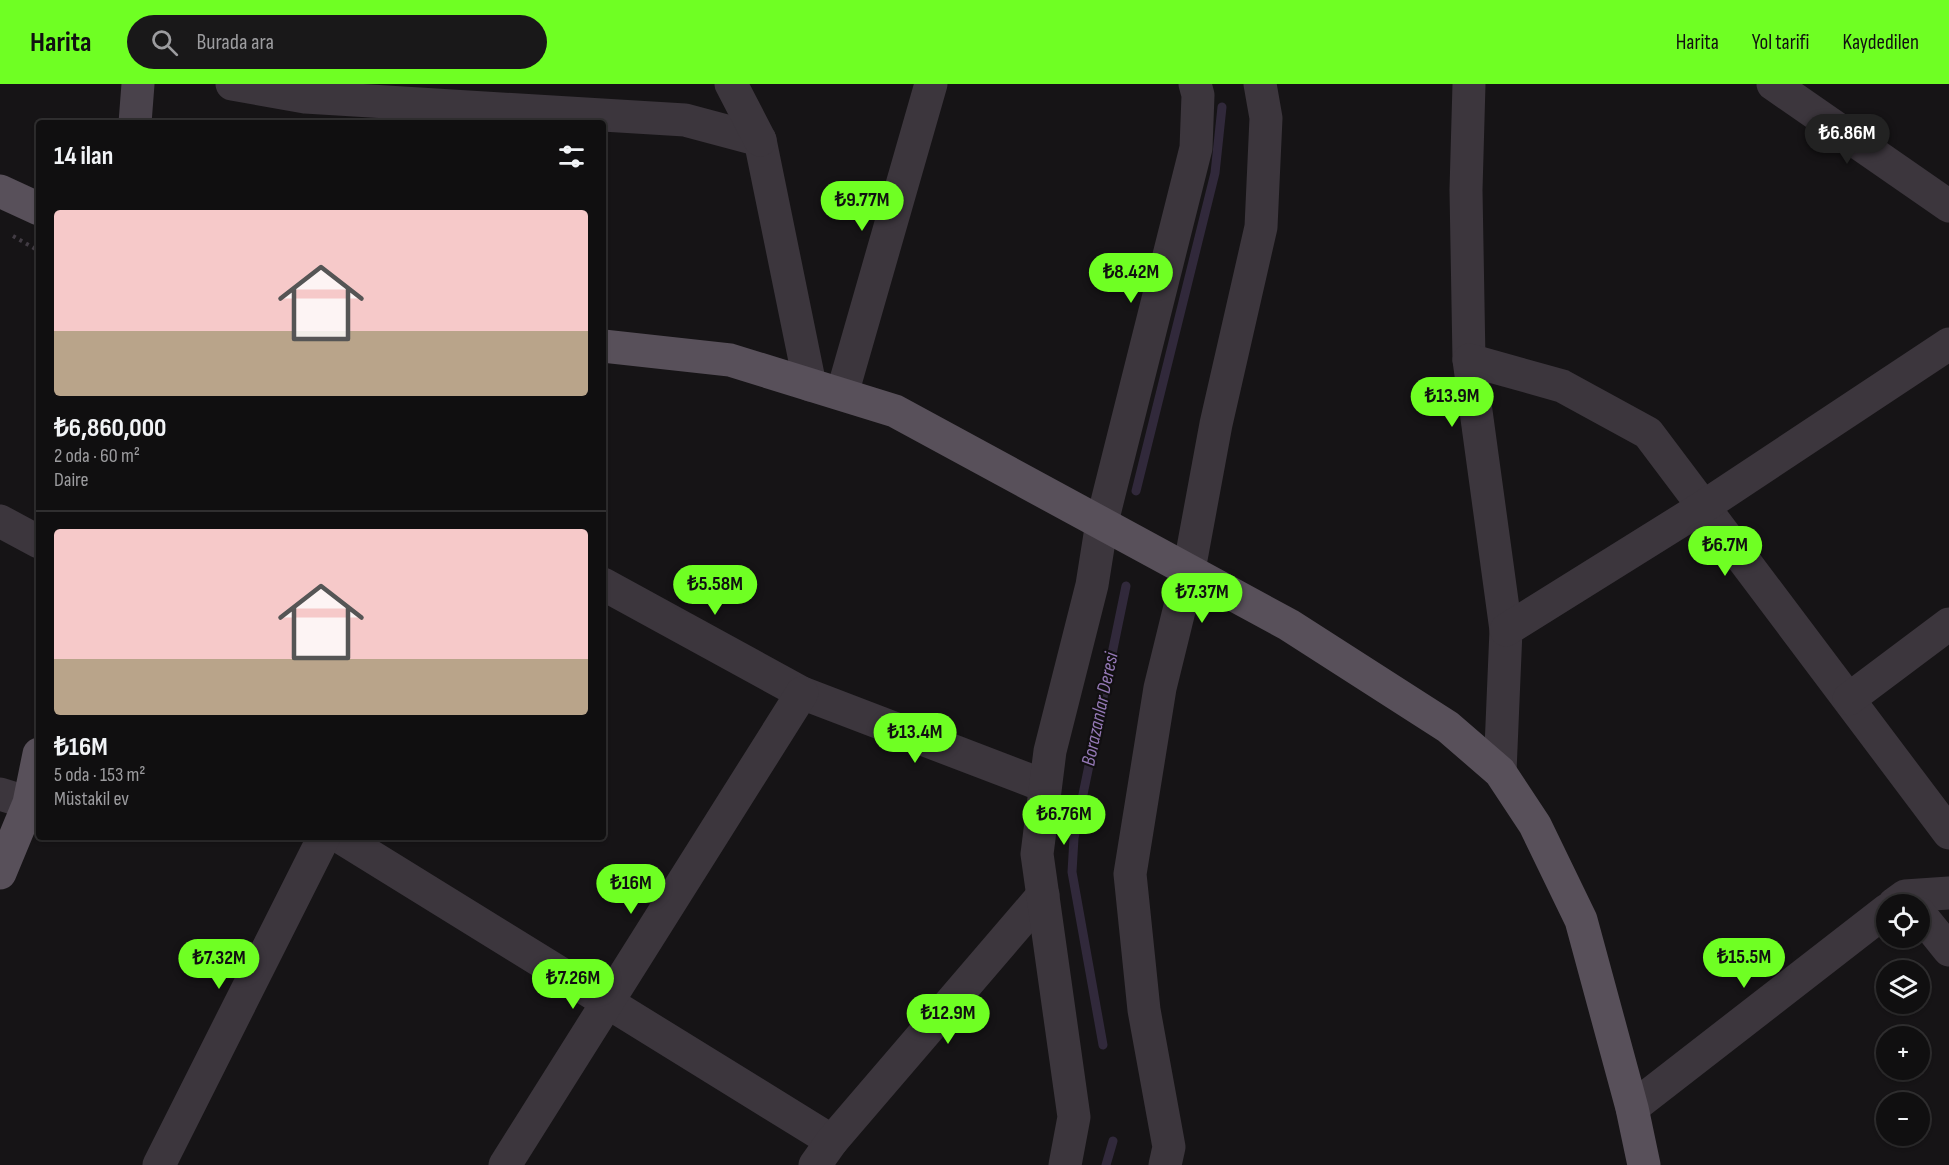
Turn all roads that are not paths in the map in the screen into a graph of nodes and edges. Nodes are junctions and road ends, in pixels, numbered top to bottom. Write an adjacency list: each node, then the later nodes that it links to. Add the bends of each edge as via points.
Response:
1 (138, 84): 9 (main road)
2 (232, 84): 10 (street, via 305,97 685,120)
3 (731, 84): 10 (street)
4 (931, 84): 18 (street)
5 (1195, 84): 21 (street, via 1196,148)
6 (1260, 84): 23 (street, via 1266,118 1261,228 1216,424)
7 (1469, 84): 16 (street)
8 (1773, 84): 12 (street)
9 (135, 120)
10 (759, 140): 17 (street)
11 (0, 191): 13 (main road)
12 (1949, 206)
13 (36, 208)
14 (1949, 344): 19 (street)
15 (606, 346): 17 (main road, via 730,360)
16 (1469, 360): 19 (street, via 1562,386 1648,433); 26 (street)
17 (810, 385): 18 (main road)
18 (842, 394): 21 (main road, via 895,411)
19 (1703, 507): 26 (street); 28 (street)
20 (0, 521): 22 (street)
21 (1102, 522): 23 (main road); 31 (street, via 1092,585 1050,751)
22 (36, 540)
23 (1190, 570): 30 (main road, via 1289,625 1448,727); 49 (street, via 1160,688 1130,874 1144,1010 1169,1147)
24 (606, 586): 27 (street)
25 (1949, 624): 28 (street)
26 (1506, 630): 30 (street)
27 (802, 693): 31 (street); 43 (street)
28 (1849, 699): 33 (street)
29 (36, 763): 32 (main road)
30 (1500, 772): 44 (main road, via 1535,825 1581,920)
31 (1046, 786): 38 (street, via 1037,854)
32 (23, 800): 36 (main road)
33 (1949, 833)
34 (322, 840): 46 (street)
35 (345, 840): 43 (street)
36 (0, 873)
37 (1949, 893): 39 (street)
38 (1043, 895): 45 (street); 48 (street, via 1074,1117)
39 (1930, 898)
40 (1876, 927): 44 (street)
41 (1930, 931): 42 (street)
42 (1949, 950)
43 (607, 1001): 45 (street); 47 (street)
44 (1632, 1108): 50 (main road)
45 (824, 1153)
46 (159, 1165)
47 (505, 1165)
48 (1065, 1165)
49 (1165, 1165)
50 (1644, 1165)

